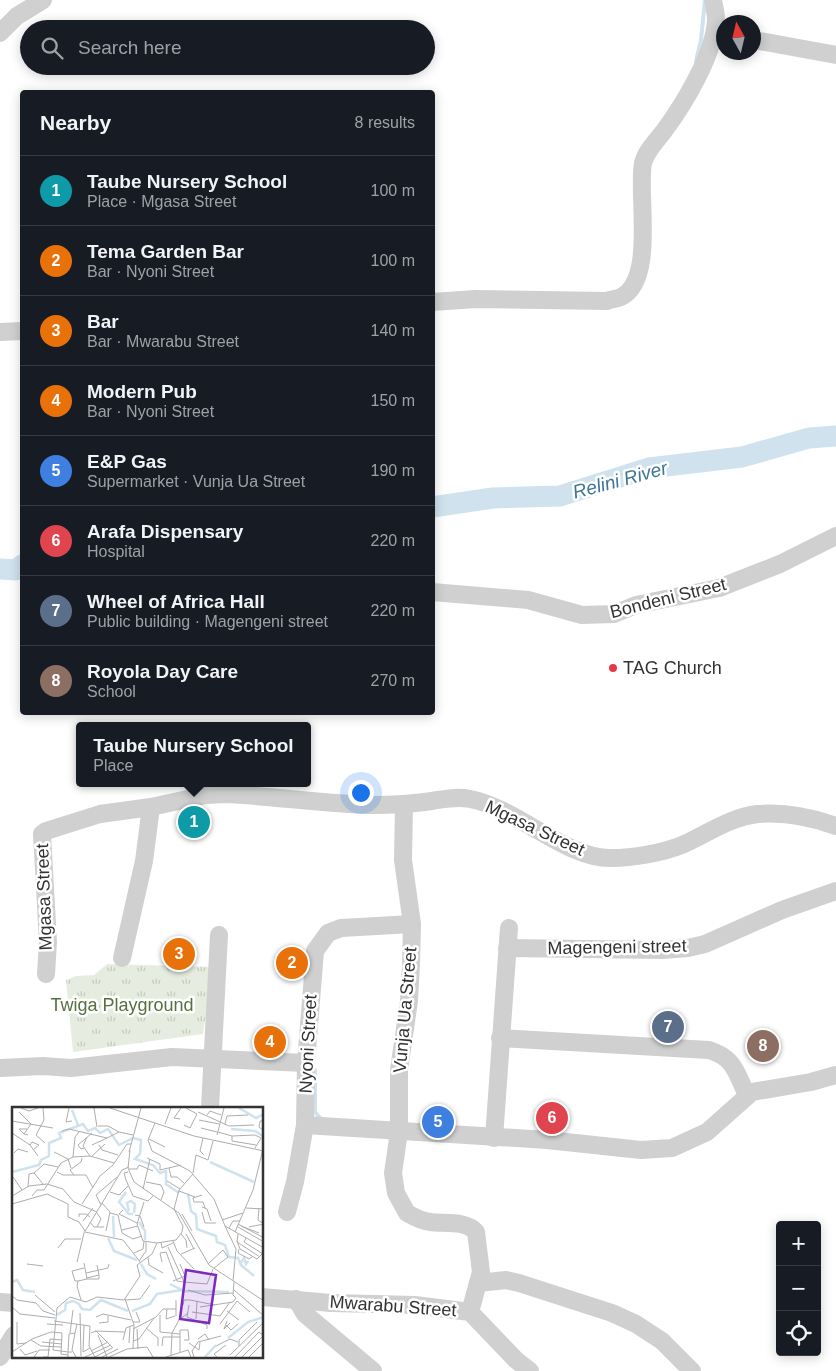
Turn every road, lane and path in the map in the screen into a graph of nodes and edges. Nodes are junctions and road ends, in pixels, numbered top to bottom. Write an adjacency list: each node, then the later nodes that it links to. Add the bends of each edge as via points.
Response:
1 (43, 0): 4 (street, via 17,16)
2 (714, 0): 3 (street)
3 (716, 18)
4 (0, 33)
5 (761, 41): 7 (street)
6 (716, 44): 8 (street, via 681,105 643,161 640,264 636,279 622,296 607,301 476,299)
7 (836, 55)
8 (435, 302)
9 (20, 331): 10 (street)
10 (0, 332)
11 (836, 536): 12 (street, Bondeni Street, via 780,564 720,588 636,605 614,614 582,615 528,600)
12 (435, 592)
13 (404, 804): 14 (street, Mgasa Street, via 372,805 225,794); 15 (street, Mgasa Street, via 451,797 470,799 510,814 582,852 611,858 681,846 716,827 757,814 797,814); 17 (street, Vunja Ua Street, via 403,860)
14 (151, 807): 21 (street, via 144,862); 22 (street, Mgasa Street, via 100,814 42,834 48,942)
15 (836, 826)
16 (836, 891): 20 (street, Magengeni street, via 688,948)
17 (412, 924): 25 (street, Nyoni Street, via 341,928 328,933 320,942 315,951 312,973); 31 (street, Vunja Ua Street, via 409,1001 399,1070)
18 (509, 928): 20 (street)
19 (219, 934): 24 (street)
20 (507, 948): 23 (street)
21 (122, 958)
22 (46, 974)
23 (500, 1038): 28 (street, via 709,1050 730,1061); 32 (street)
24 (213, 1060): 25 (street); 26 (street, via 172,1058 71,1068); 29 (street)
25 (306, 1064): 30 (street, Nyoni Street)
26 (0, 1068)
27 (836, 1075): 28 (street, via 764,1089)
28 (747, 1096): 32 (street, via 707,1132 672,1148 641,1150)
29 (210, 1107)
30 (305, 1125): 31 (street); 33 (street, Nyoni Street)
31 (399, 1132): 32 (street); 34 (street, Vunja Ua Street, via 393,1172 396,1193 407,1213 428,1222 472,1227 479,1248 481,1272)
32 (494, 1138)
33 (287, 1212)
34 (478, 1284): 37 (street); 42 (street, via 506,1280 519,1283 624,1318 652,1333)
35 (264, 1297): 36 (street, Mwarabu Street)
36 (296, 1299): 37 (street, Mwarabu Street, via 414,1305); 41 (street, via 306,1314)
37 (470, 1312): 40 (street, Mwarabu Street)
38 (12, 1338): 39 (street)
39 (0, 1357)
40 (517, 1368)
41 (373, 1371)
42 (692, 1371)

